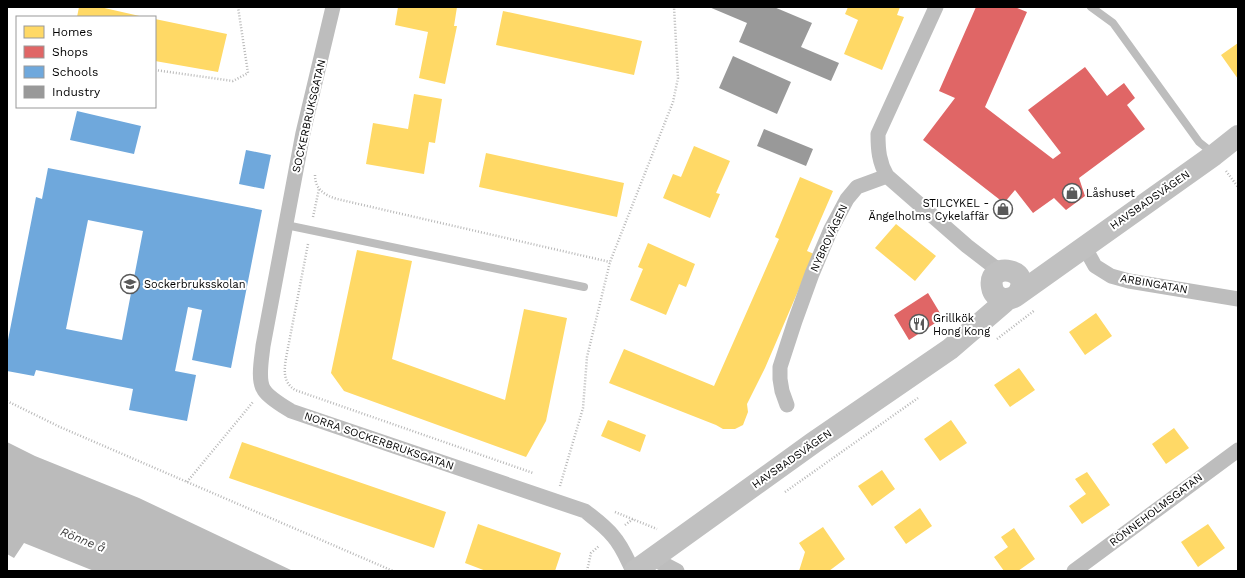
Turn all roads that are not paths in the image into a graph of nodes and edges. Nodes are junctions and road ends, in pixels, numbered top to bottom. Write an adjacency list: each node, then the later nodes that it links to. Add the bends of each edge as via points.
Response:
1 (333, 7): 7 (street, SOCKERBRUKSGATAN, via 303,133)
2 (936, 7): 6 (street, via 878,134 878,156)
3 (1091, 7): 5 (lane, via 1113,23 1199,142)
4 (1238, 136): 5 (street, HAVSBADSVÄGEN)
5 (1214, 155): 8 (street, HAVSBADSVÄGEN)
6 (887, 176): 10 (street, via 966,246 993,266); 15 (street, NYBROVÄGEN, via 857,187 847,199 831,229 797,314 780,367 782,391)
7 (286, 225): 11 (lane); 18 (street, NORRA SOCKERBRUKSGATAN, via 263,346 261,375 264,390 291,411 585,511 613,536)
8 (1084, 246): 9 (street, HAVSBADSVÄGEN); 13 (street, ARBINGATAN, via 1095,266 1111,276)
9 (1062, 262): 10 (street, HAVSBADSVÄGEN); 12 (street, HAVSBADSVÄGEN)
10 (999, 276): 12 (street, via 1014,272 1020,281 1021,287); 14 (street, HAVSBADSVÄGEN, via 981,307)
11 (584, 287)
12 (1012, 297): 14 (street, HAVSBADSVÄGEN)
13 (1238, 299)
14 (950, 349): 17 (street, HAVSBADSVÄGEN)
15 (787, 405)
16 (1238, 450): 20 (street, RÖNNEHOLMSGATAN)
17 (652, 558): 18 (street, HAVSBADSVÄGEN); 19 (street)
18 (634, 571)
19 (677, 571)
20 (1074, 571)

